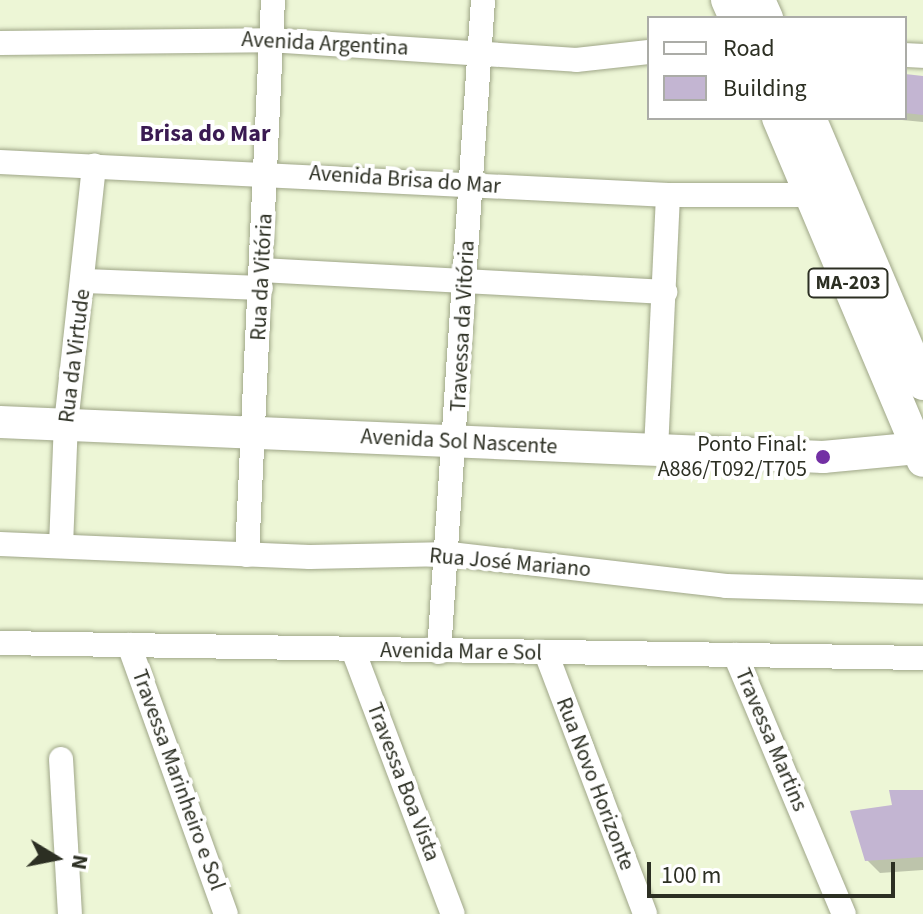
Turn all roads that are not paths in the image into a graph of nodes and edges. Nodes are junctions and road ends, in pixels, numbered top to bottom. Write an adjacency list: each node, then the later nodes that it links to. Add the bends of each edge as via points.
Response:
1 (273, 0): 3 (street, Rua da Vitória)
2 (483, 0): 5 (street, Travessa da Vitória)
3 (269, 40): 4 (street, Avenida Argentina); 5 (street, Avenida Argentina); 11 (street, Rua da Vitória)
4 (0, 43)
5 (481, 52): 6 (street, Avenida Argentina, via 576,60); 12 (street, Travessa da Vitória)
6 (647, 52)
7 (779, 120): 14 (main road, MA-203)
8 (811, 120): 19 (main road, MA-203)
9 (0, 162): 10 (street, Avenida Brisa do Mar)
10 (94, 166): 11 (street, Avenida Brisa do Mar); 16 (street, Rua da Virtude)
11 (267, 171): 12 (street, Avenida Brisa do Mar); 15 (street, Rua da Vitória)
12 (470, 184): 13 (street, Avenida Brisa do Mar); 17 (street, Travessa da Vitória)
13 (668, 195): 14 (street, Avenida Brisa do Mar); 18 (street)
14 (810, 195): 25 (main road, MA-203)
15 (261, 279): 16 (street); 17 (street); 22 (street, Rua da Vitória)
16 (85, 281): 21 (street, Rua da Virtude)
17 (465, 282): 18 (street); 23 (street, Travessa da Vitória)
18 (665, 292): 24 (street)
19 (923, 384)
20 (0, 422): 21 (main road, Avenida Sol Nascente)
21 (66, 424): 22 (main road, Avenida Sol Nascente); 27 (street, Rua da Virtude)
22 (255, 431): 23 (main road, Avenida Sol Nascente); 29 (street, Rua da Vitória)
23 (457, 442): 24 (main road, Avenida Sol Nascente); 28 (street, Travessa da Vitória)
24 (656, 450): 25 (main road, Avenida Sol Nascente, via 823,457)
25 (920, 454)
26 (0, 544): 27 (street, Rua José Mariano)
27 (61, 546): 29 (street, Rua José Mariano)
28 (450, 554): 29 (street, Rua José Mariano); 30 (street, Rua José Mariano, via 726,586); 34 (street, Travessa da Vitória)
29 (247, 555)
30 (923, 592)
31 (0, 643): 32 (street, Avenida Mar e Sol)
32 (129, 645): 33 (street, Avenida Mar e Sol); 40 (street, Travessa Marinheiro e Sol)
33 (353, 650): 34 (street, Avenida Mar e Sol); 41 (street, Travessa Boa Vista)
34 (439, 652): 35 (street, Avenida Mar e Sol)
35 (546, 653): 36 (street, Avenida Mar e Sol); 42 (street, Rua Novo Horizonte)
36 (735, 655): 37 (street, Avenida Mar e Sol); 43 (street, Travessa Martins)
37 (923, 658)
38 (61, 759): 39 (street)
39 (70, 914)
40 (226, 914)
41 (453, 914)
42 (645, 914)
43 (844, 914)

